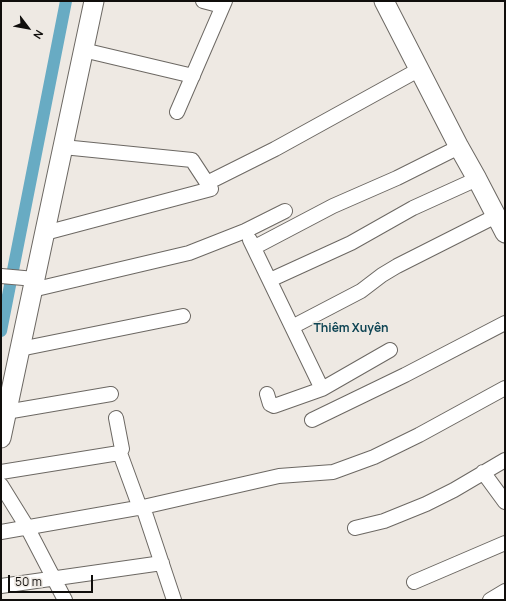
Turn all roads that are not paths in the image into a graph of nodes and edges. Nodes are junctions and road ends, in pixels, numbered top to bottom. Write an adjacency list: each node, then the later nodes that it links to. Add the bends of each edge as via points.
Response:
1 (94, 1): 5 (street)
2 (203, 1): 4 (street)
3 (384, 1): 6 (street)
4 (224, 3): 7 (street)
5 (83, 50): 7 (street); 9 (street)
6 (420, 69): 10 (street); 12 (street, via 275,149)
7 (193, 76): 8 (street)
8 (177, 112)
9 (63, 147): 12 (street, via 192,160); 16 (street)
10 (459, 147): 11 (street); 18 (street, via 333,206)
11 (477, 179): 14 (street); 20 (street, via 413,208 351,243)
12 (207, 183): 16 (street, via 211,189)
13 (285, 211): 15 (street)
14 (496, 216): 17 (street); 24 (street, via 398,266 361,291)
15 (245, 231): 18 (street); 21 (street, via 189,253)
16 (45, 233): 21 (street)
17 (505, 233)
18 (255, 248): 20 (street)
19 (1, 276): 21 (street)
20 (270, 280): 24 (street)
21 (34, 283): 25 (street)
22 (183, 316): 25 (street)
23 (505, 323): 33 (street, via 405,376)
24 (292, 327): 28 (street)
25 (20, 349): 31 (street)
26 (390, 350): 28 (street)
27 (505, 388): 41 (street, via 400,445 333,472 279,476)
28 (322, 389): 30 (street, via 274,406 270,404)
29 (111, 394): 31 (street)
30 (267, 394)
31 (6, 412): 34 (street)
32 (116, 418): 37 (street, via 122,449 119,453)
33 (312, 420)
34 (1, 438)
35 (122, 456): 41 (street)
36 (505, 460): 38 (street)
37 (1, 472)
38 (484, 472): 40 (street); 43 (street, via 426,504 384,521)
39 (1, 485): 42 (street)
40 (505, 502)
41 (141, 507): 42 (street); 46 (street)
42 (27, 527): 44 (street); 47 (street)
43 (355, 528)
44 (1, 532)
45 (505, 543): 48 (street)
46 (162, 563): 47 (street); 52 (street)
47 (54, 578): 49 (street); 51 (street)
48 (414, 582)
49 (1, 586)
50 (505, 591): 53 (street)
51 (66, 600)
52 (174, 600)
53 (490, 600)

